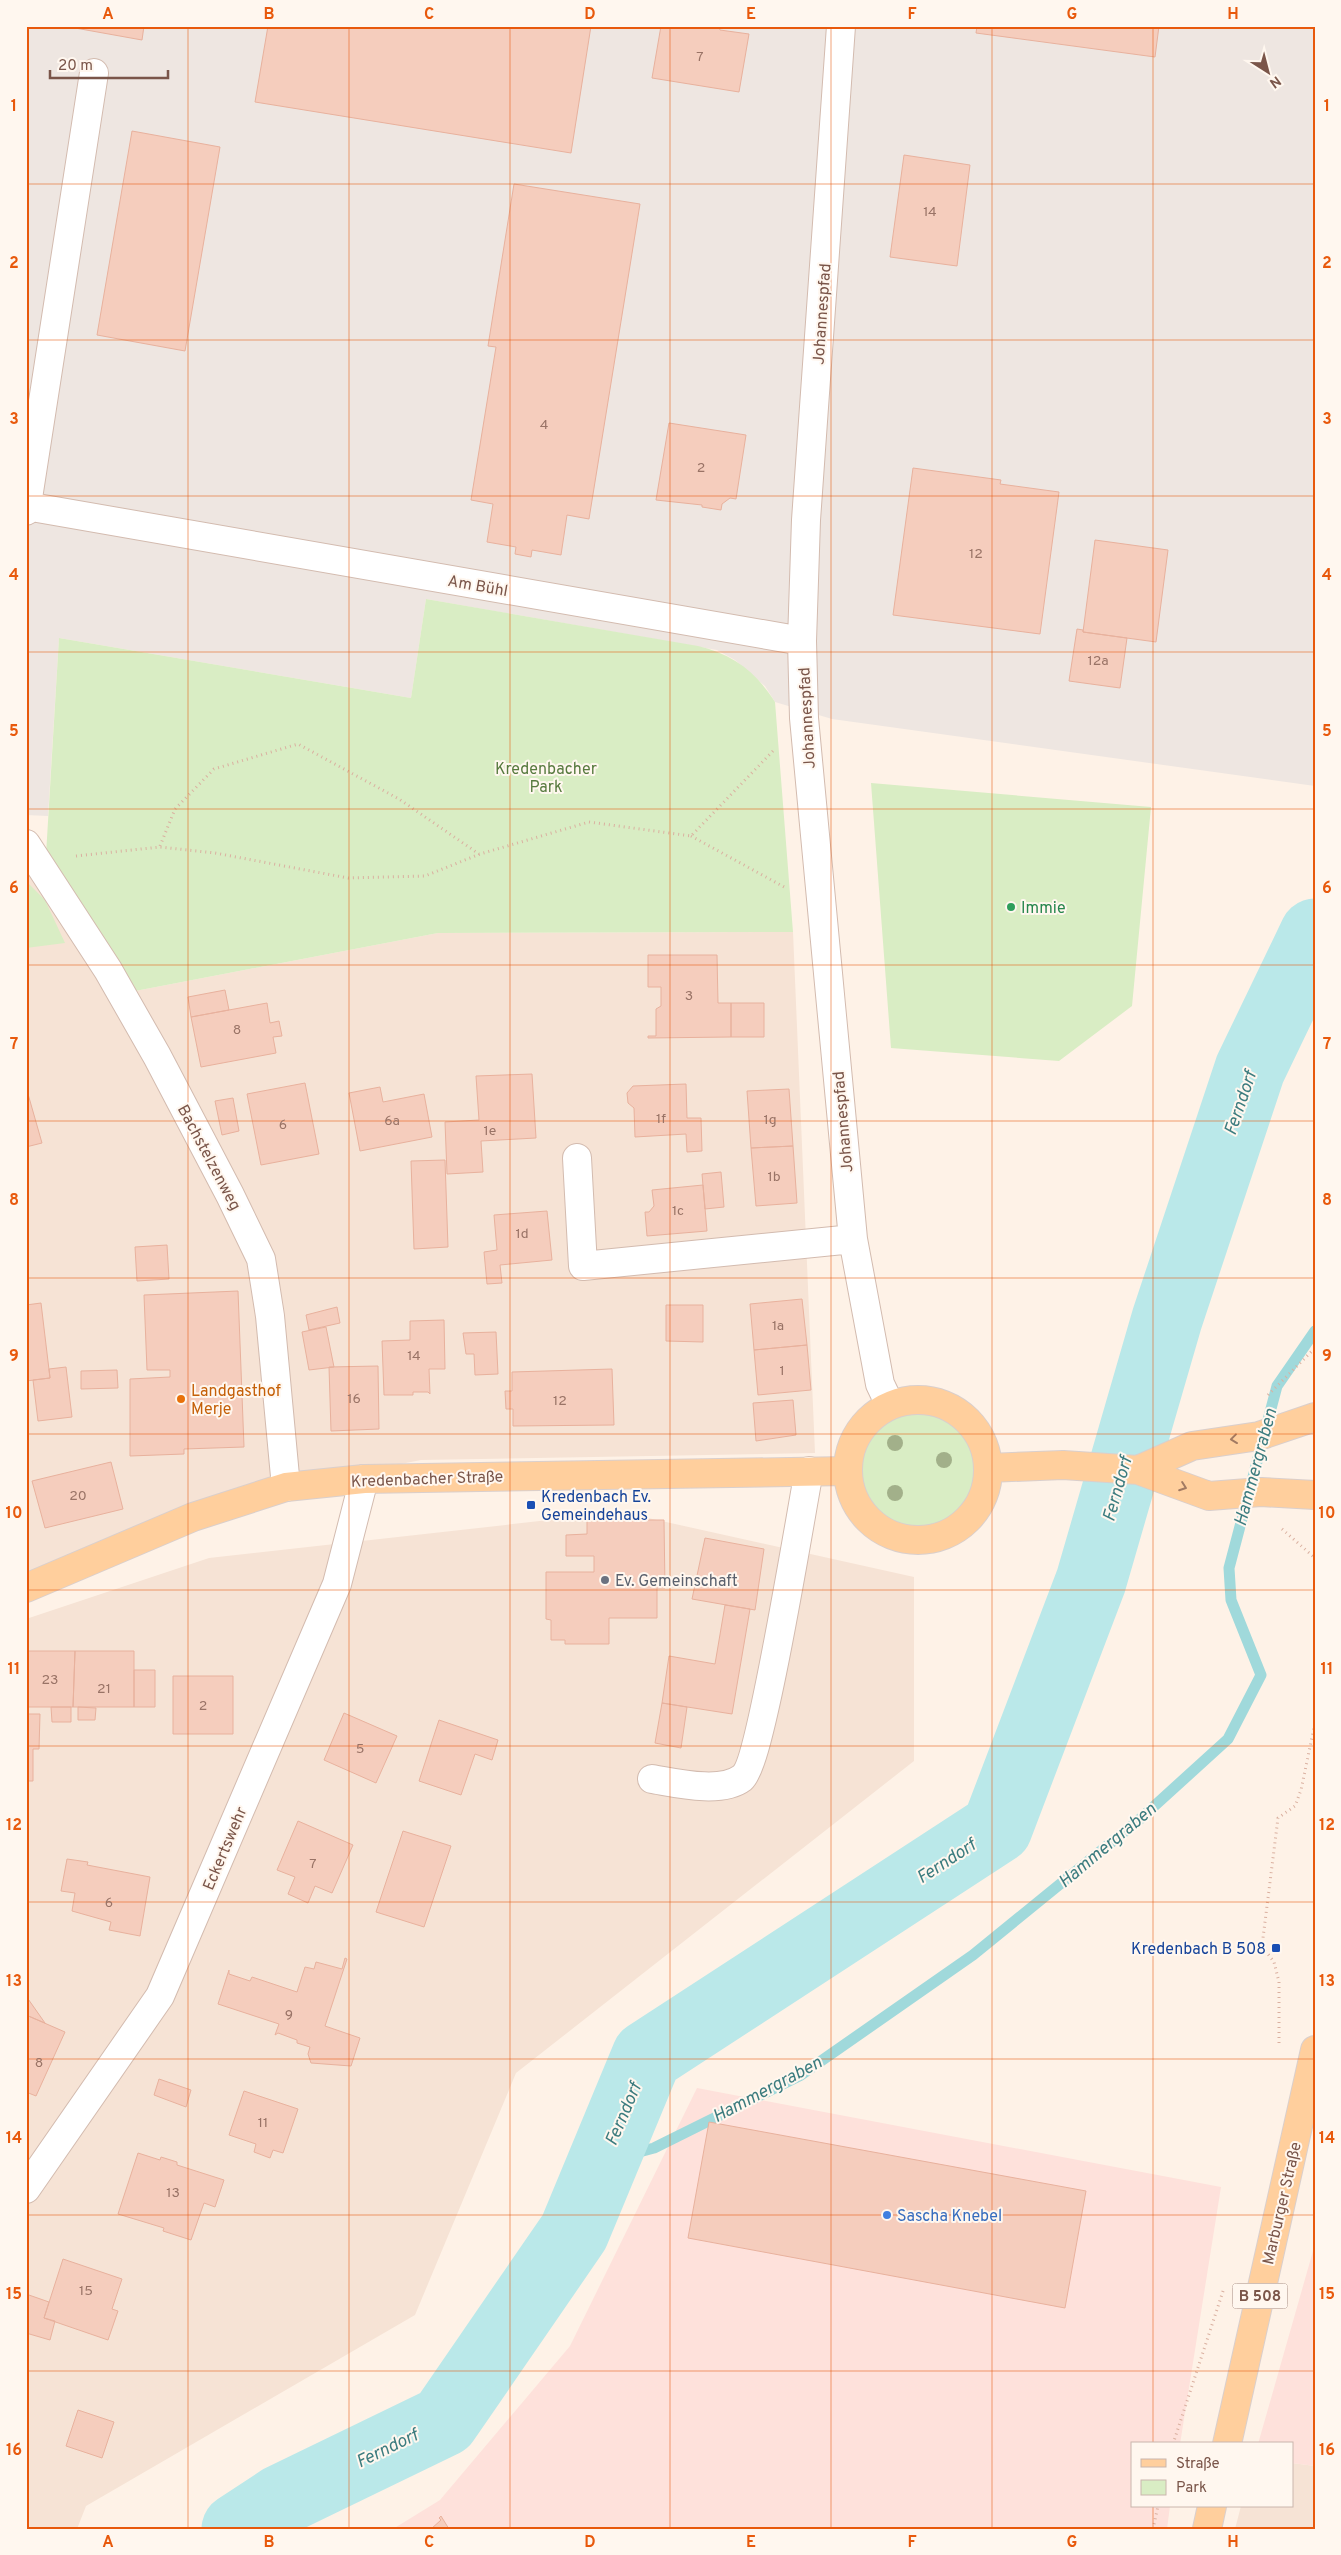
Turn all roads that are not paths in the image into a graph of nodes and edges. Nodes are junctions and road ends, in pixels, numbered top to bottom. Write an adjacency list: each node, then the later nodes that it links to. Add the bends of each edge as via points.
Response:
1 (841, 26): 5 (street, Johannespfad, via 806,520)
2 (94, 73): 3 (street)
3 (26, 506): 4 (street); 5 (street, Am Bühl)
4 (26, 511)
5 (802, 641): 8 (street, Johannespfad, via 804,718)
6 (31, 852): 16 (street, Bachstelzenweg, via 108,970 230,1195 261,1259 270,1316)
7 (577, 1158): 8 (street, via 583,1266)
8 (853, 1239): 9 (street, Johannespfad, via 880,1384)
9 (890, 1404): 11 (main road, via 918,1399 941,1403 957,1411 979,1434); 14 (main road, via 859,1432 850,1450)
10 (1315, 1417): 13 (main road, one-way to 13, via 1258,1436 1192,1446)
11 (988, 1468): 13 (main road, via 1063,1465); 14 (main road, via 979,1504 968,1518 938,1537 920,1539 900,1538 867,1518 855,1502)
12 (808, 1470): 14 (main road, Kredenbacher Straße); 15 (main road, Kredenbacher Straße); 19 (street, via 765,1704 750,1766 742,1778 715,1787)
13 (1138, 1470): 17 (main road, one-way to 17, via 1209,1496 1262,1492)
14 (847, 1471)
15 (364, 1479): 16 (main road, Kredenbacher Straße); 21 (street, Eckertswehr, via 338,1584 160,1996)
16 (286, 1487): 18 (main road, Kredenbacher Straße, via 193,1517)
17 (1315, 1495)
18 (26, 1588)
19 (652, 1780)
20 (1315, 2050): 22 (main road, Marburger Straße / B 508)
21 (26, 2189)
22 (1227, 2442)
23 (1212, 2508): 24 (main road)
24 (1207, 2529)

